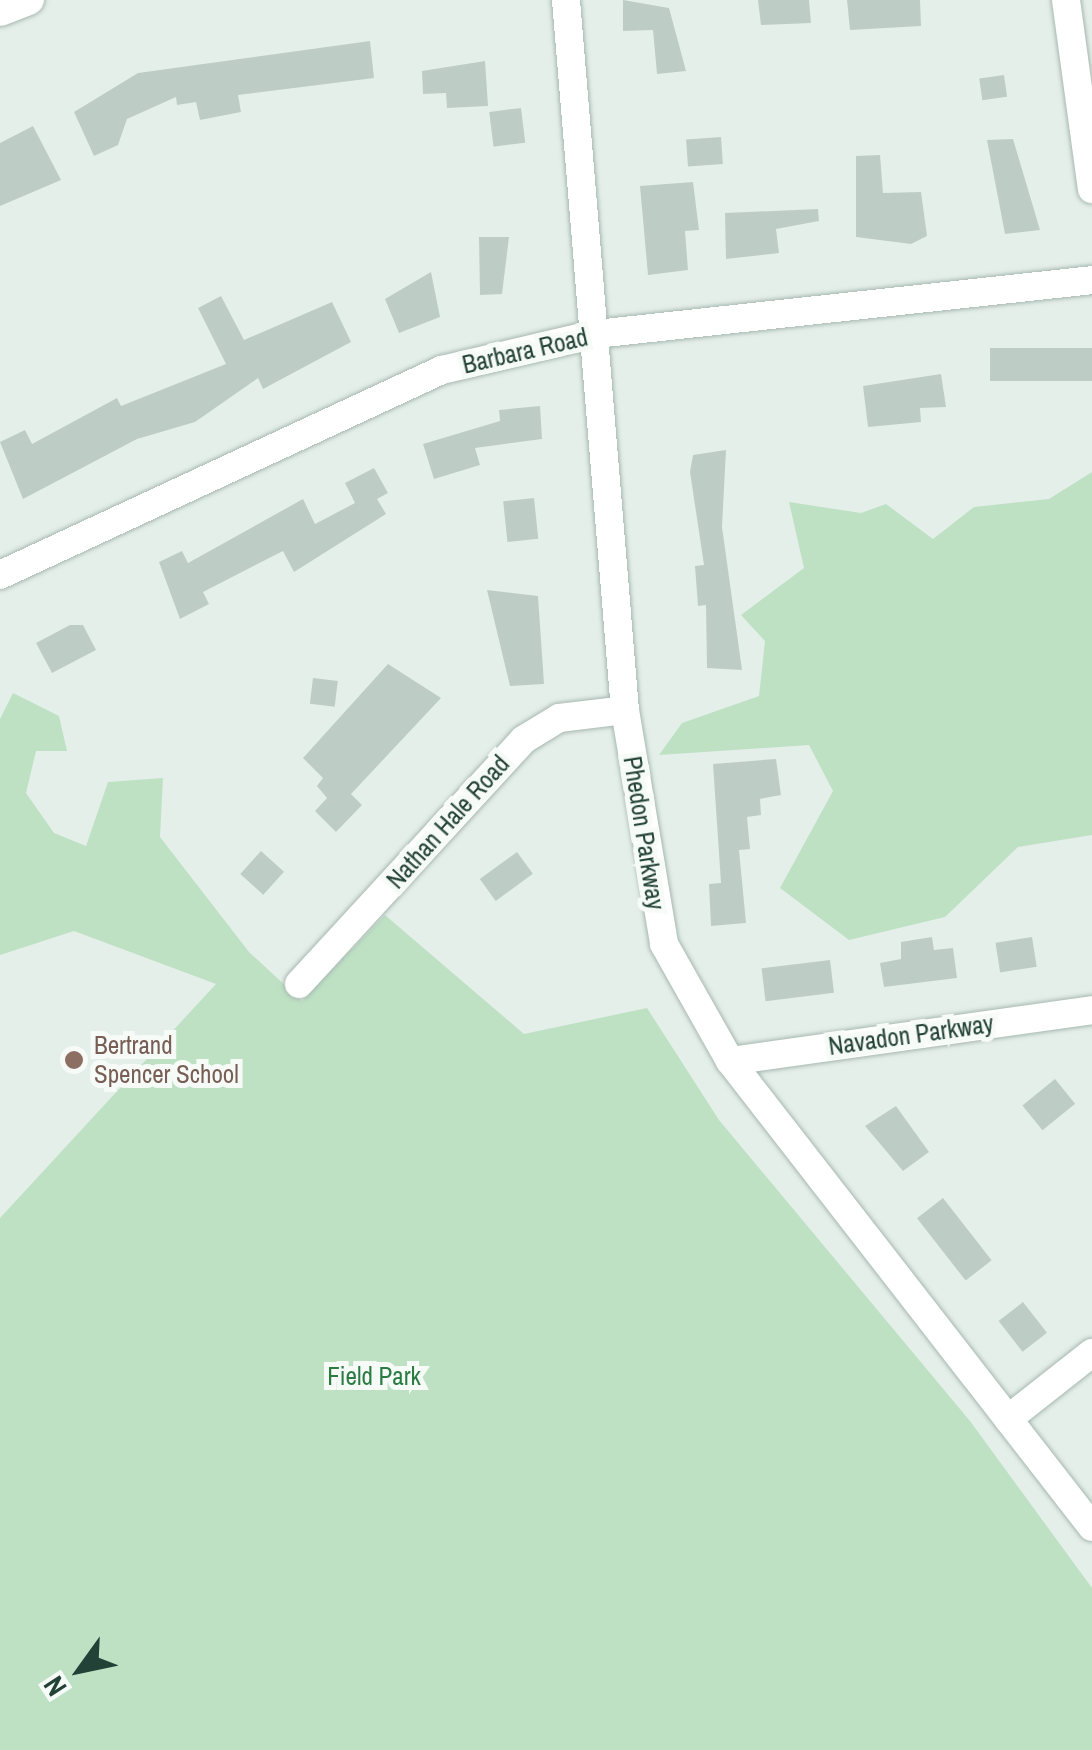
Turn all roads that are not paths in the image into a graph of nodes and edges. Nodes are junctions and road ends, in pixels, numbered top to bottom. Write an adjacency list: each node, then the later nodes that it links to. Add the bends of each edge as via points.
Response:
1 (29, 0): 4 (street)
2 (566, 0): 7 (street, Phedon Parkway)
3 (1066, 0): 5 (street)
4 (0, 11)
5 (1092, 189)
6 (1092, 280): 7 (street, Barbara Road)
7 (596, 334): 8 (street, Barbara Road, via 442,370); 9 (street, Phedon Parkway)
8 (0, 575)
9 (625, 710): 10 (street, Nathan Hale Road, via 559,718 523,740); 12 (street, Phedon Parkway, via 664,944)
10 (300, 984)
11 (1092, 1010): 12 (street, Navadon Parkway)
12 (730, 1061): 14 (street, Phedon Parkway)
13 (1092, 1353): 14 (street)
14 (1008, 1418): 15 (street, Phedon Parkway)
15 (1092, 1527)

